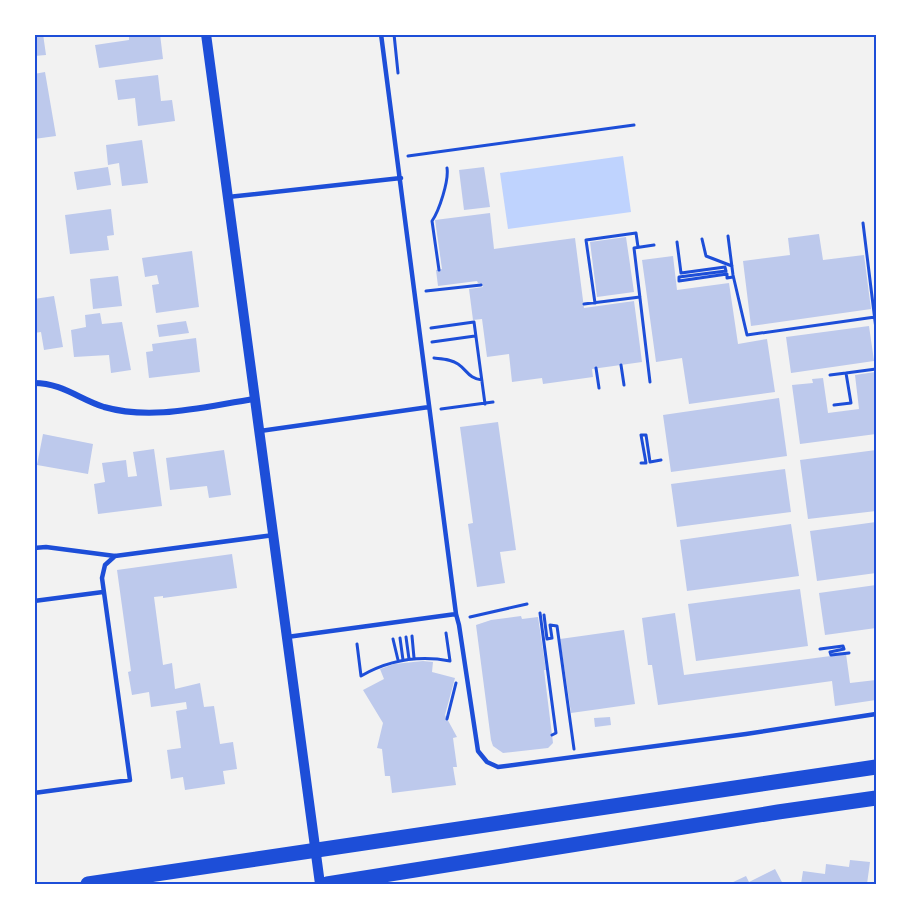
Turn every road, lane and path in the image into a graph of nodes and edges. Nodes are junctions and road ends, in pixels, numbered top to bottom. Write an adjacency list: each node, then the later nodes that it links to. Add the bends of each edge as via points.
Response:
1 (206, 34): 7 (street)
2 (381, 34): 6 (lane)
3 (634, 125): 4 (path)
4 (408, 156)
5 (447, 168): 15 (path, via 445,187 432,221)
6 (400, 178): 7 (lane); 42 (lane)
7 (228, 197): 38 (street)
8 (863, 223): 22 (path)
9 (728, 236): 14 (path)
10 (702, 239): 14 (path, via 706,256)
11 (677, 242): 16 (path, via 681,273 725,267 726,271 679,277 679,281 727,274 727,278)
12 (654, 245): 13 (path)
13 (638, 247): 19 (path, via 634,248); 20 (path, via 636,233 586,240)
14 (732, 266): 16 (path)
15 (438, 270)
16 (733, 277): 22 (path, via 747,335)
17 (481, 285): 18 (path)
18 (426, 291)
19 (640, 297): 20 (path); 34 (path)
20 (595, 303): 21 (path)
21 (584, 304)
22 (875, 317): 24 (path)
23 (430, 328): 25 (path, via 474,322)
24 (876, 329)
25 (476, 336): 26 (path); 33 (path)
26 (432, 342)
27 (434, 358): 33 (path, via 447,359)
28 (621, 365): 36 (path)
29 (596, 368): 37 (path)
30 (876, 369): 31 (path)
31 (846, 373): 32 (path); 41 (path, via 851,403)
32 (830, 375)
33 (482, 380): 40 (path)
34 (650, 382)
35 (34, 383): 38 (street, via 49,383 104,407 152,414)
36 (624, 385)
37 (599, 388)
38 (256, 398): 44 (street)
39 (493, 402): 40 (path)
40 (485, 404): 43 (path)
41 (834, 405)
42 (429, 407): 44 (lane); 53 (lane)
43 (441, 409)
44 (260, 431): 47 (street)
45 (661, 460): 46 (path, via 650,462 646,435 641,435 646,463)
46 (641, 463)
47 (274, 536): 49 (lane); 57 (street)
48 (34, 548): 49 (lane)
49 (116, 556): 50 (lane, via 105,565)
50 (103, 592): 51 (lane); 73 (lane, via 130,780)
51 (34, 601)
52 (527, 604): 54 (path)
53 (456, 614): 57 (lane); 71 (lane, via 478,751 486,762 498,767)
54 (470, 617)
55 (446, 633): 64 (path, via 450,662)
56 (412, 636): 64 (path)
57 (287, 637): 75 (street)
58 (406, 637): 66 (path)
59 (400, 638): 65 (path)
60 (393, 639): 65 (path)
61 (357, 644): 65 (path, via 361,676)
62 (820, 649): 63 (path, via 843,646 831,655)
63 (849, 653)
64 (414, 659): 66 (path)
65 (401, 660): 66 (path)
66 (409, 660)
67 (457, 678): 69 (path)
68 (876, 714): 71 (lane)
69 (447, 719)
70 (552, 735): 71 (path, via 556,733 542,614 547,639 552,639 550,625 557,626)
71 (575, 757)
72 (876, 767): 75 (main road)
73 (34, 794)
74 (876, 798): 78 (main road)
75 (315, 850): 76 (main road); 77 (street)
76 (88, 885)
77 (320, 885)
78 (327, 885)

